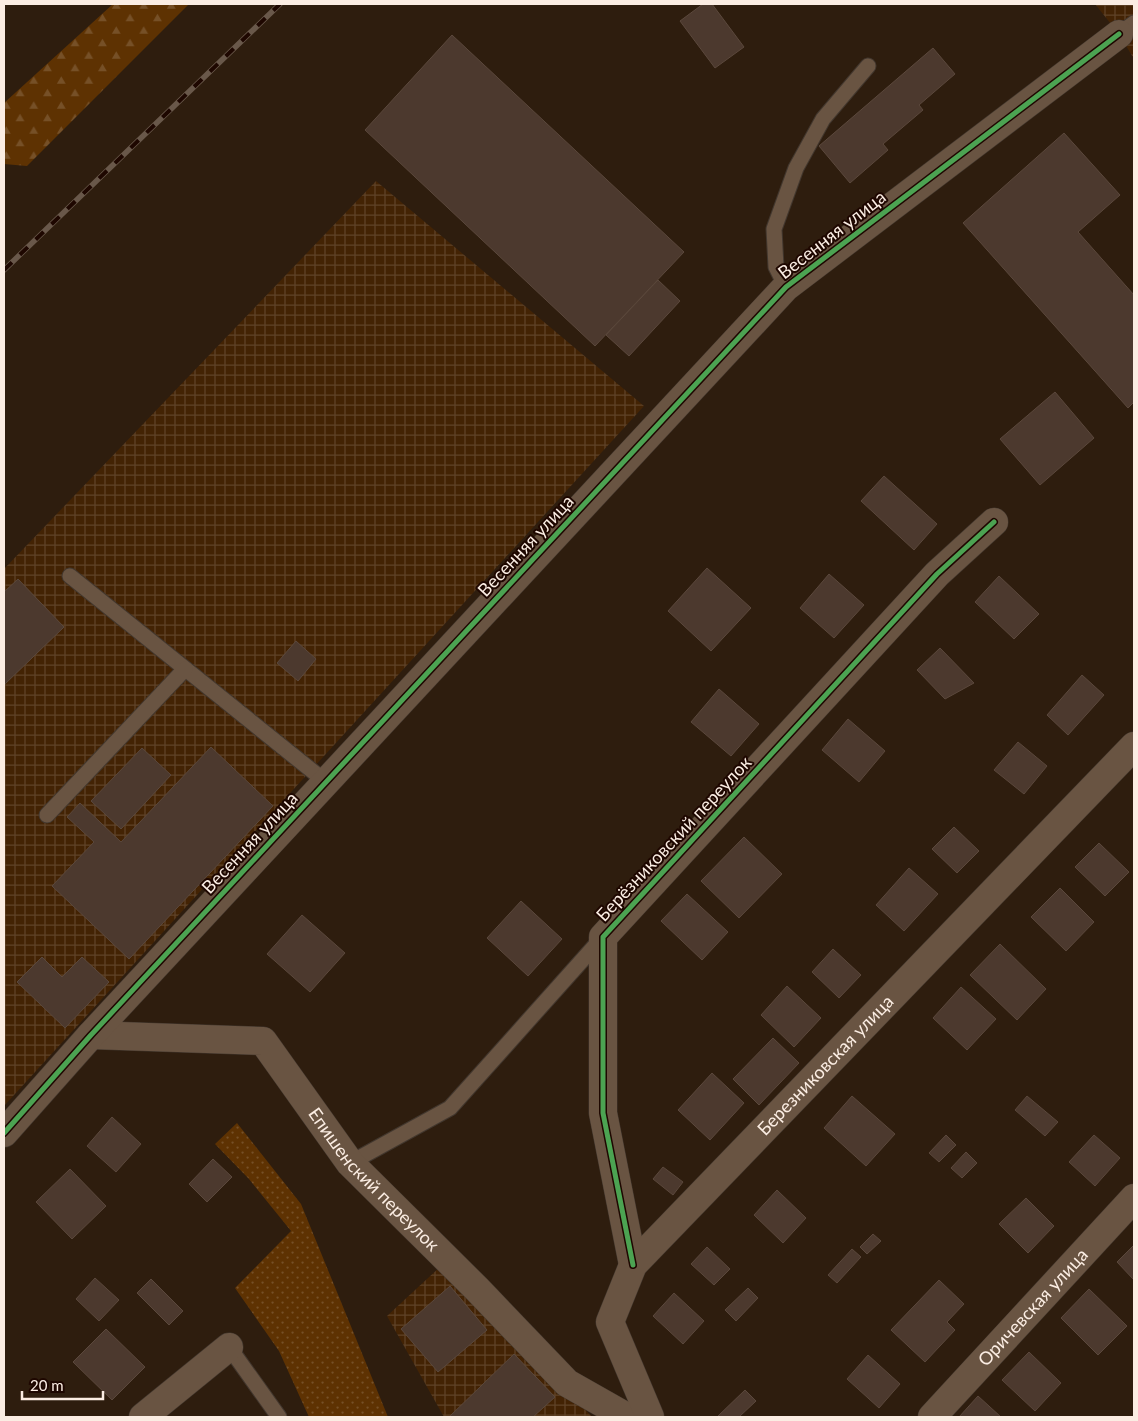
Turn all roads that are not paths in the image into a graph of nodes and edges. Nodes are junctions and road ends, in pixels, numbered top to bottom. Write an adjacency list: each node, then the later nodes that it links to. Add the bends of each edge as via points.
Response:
1 (1127, 29): 3 (street, Весенняя улица)
2 (868, 66): 3 (lane, via 823,119 792,177 774,229 776,267)
3 (786, 287): 8 (street, Весенняя улица)
4 (994, 522): 10 (street, Берёзниковский переулок, via 937,574)
5 (70, 576): 6 (lane)
6 (185, 669): 8 (lane); 9 (lane)
7 (1134, 746): 15 (street, Березниковская улица)
8 (326, 782): 11 (street, Весенняя улица)
9 (47, 814)
10 (603, 937): 13 (lane, via 450,1108); 15 (street, Берёзниковский переулок, via 604,1113)
11 (91, 1035): 12 (street, Весенняя улица); 13 (street, Епишенский переулок, via 263,1041)
12 (4, 1133)
13 (350, 1163): 19 (street, Епишенский переулок, via 567,1382)
14 (1134, 1198): 21 (street, Оричевская улица)
15 (633, 1265): 20 (street, Березниковская улица, via 610,1322)
16 (229, 1347): 17 (street); 18 (lane)
17 (143, 1417)
18 (279, 1417)
19 (627, 1417)
20 (650, 1417)
21 (932, 1417)

